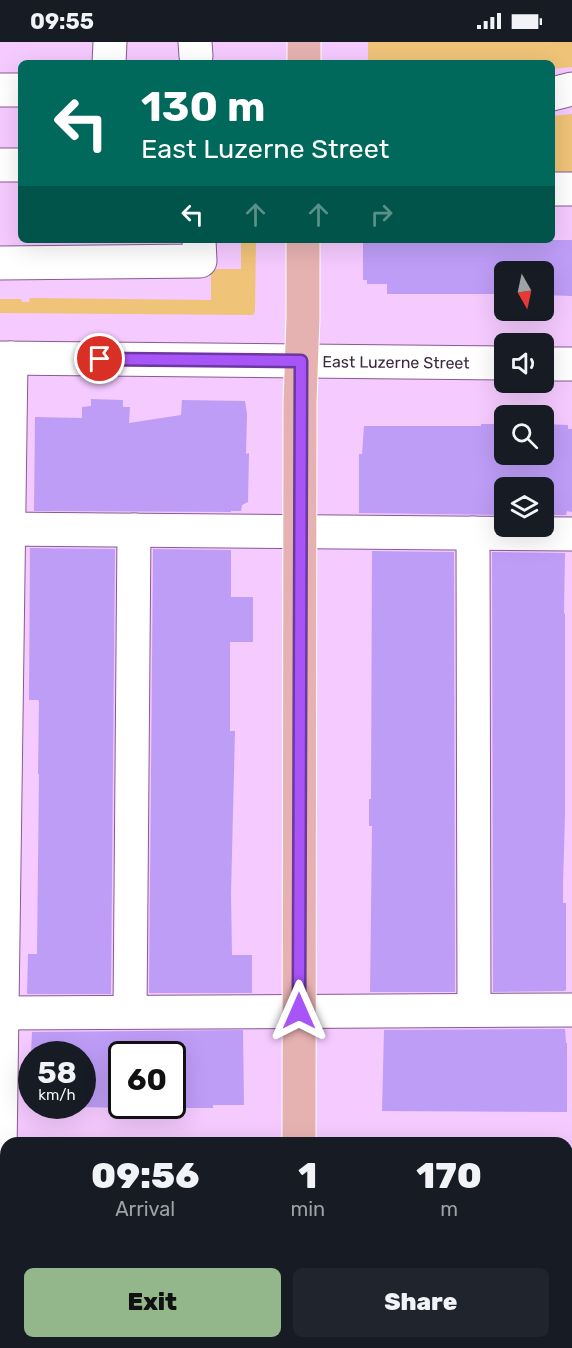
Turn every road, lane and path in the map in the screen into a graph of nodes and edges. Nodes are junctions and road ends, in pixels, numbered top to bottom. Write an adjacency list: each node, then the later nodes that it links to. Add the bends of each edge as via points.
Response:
1 (110, 42): 3 (street)
2 (304, 42): 4 (main road)
3 (109, 60)
4 (304, 60)
5 (572, 89): 8 (street)
6 (0, 90): 7 (street)
7 (18, 90)
8 (555, 93)
9 (0, 165): 10 (street)
10 (18, 165)
11 (555, 189): 12 (street)
12 (572, 189)
13 (200, 243): 15 (street, via 200,261)
14 (303, 243): 17 (main road)
15 (0, 263)
16 (5, 358): 17 (street, East Luzerne Street); 21 (street)
17 (301, 361): 18 (street, East Luzerne Street); 23 (main road)
18 (494, 363)
19 (554, 364): 20 (street)
20 (572, 364)
21 (4, 528): 22 (street); 30 (street)
22 (134, 530): 23 (street); 29 (street)
23 (300, 532): 24 (street); 28 (main road)
24 (473, 533): 25 (street); 26 (street)
25 (572, 534)
26 (474, 1010): 27 (street); 28 (street)
27 (572, 1010)
28 (299, 1011): 29 (street); 32 (main road)
29 (130, 1012): 30 (street)
30 (1, 1013): 31 (street)
31 (0, 1137)
32 (299, 1137)

